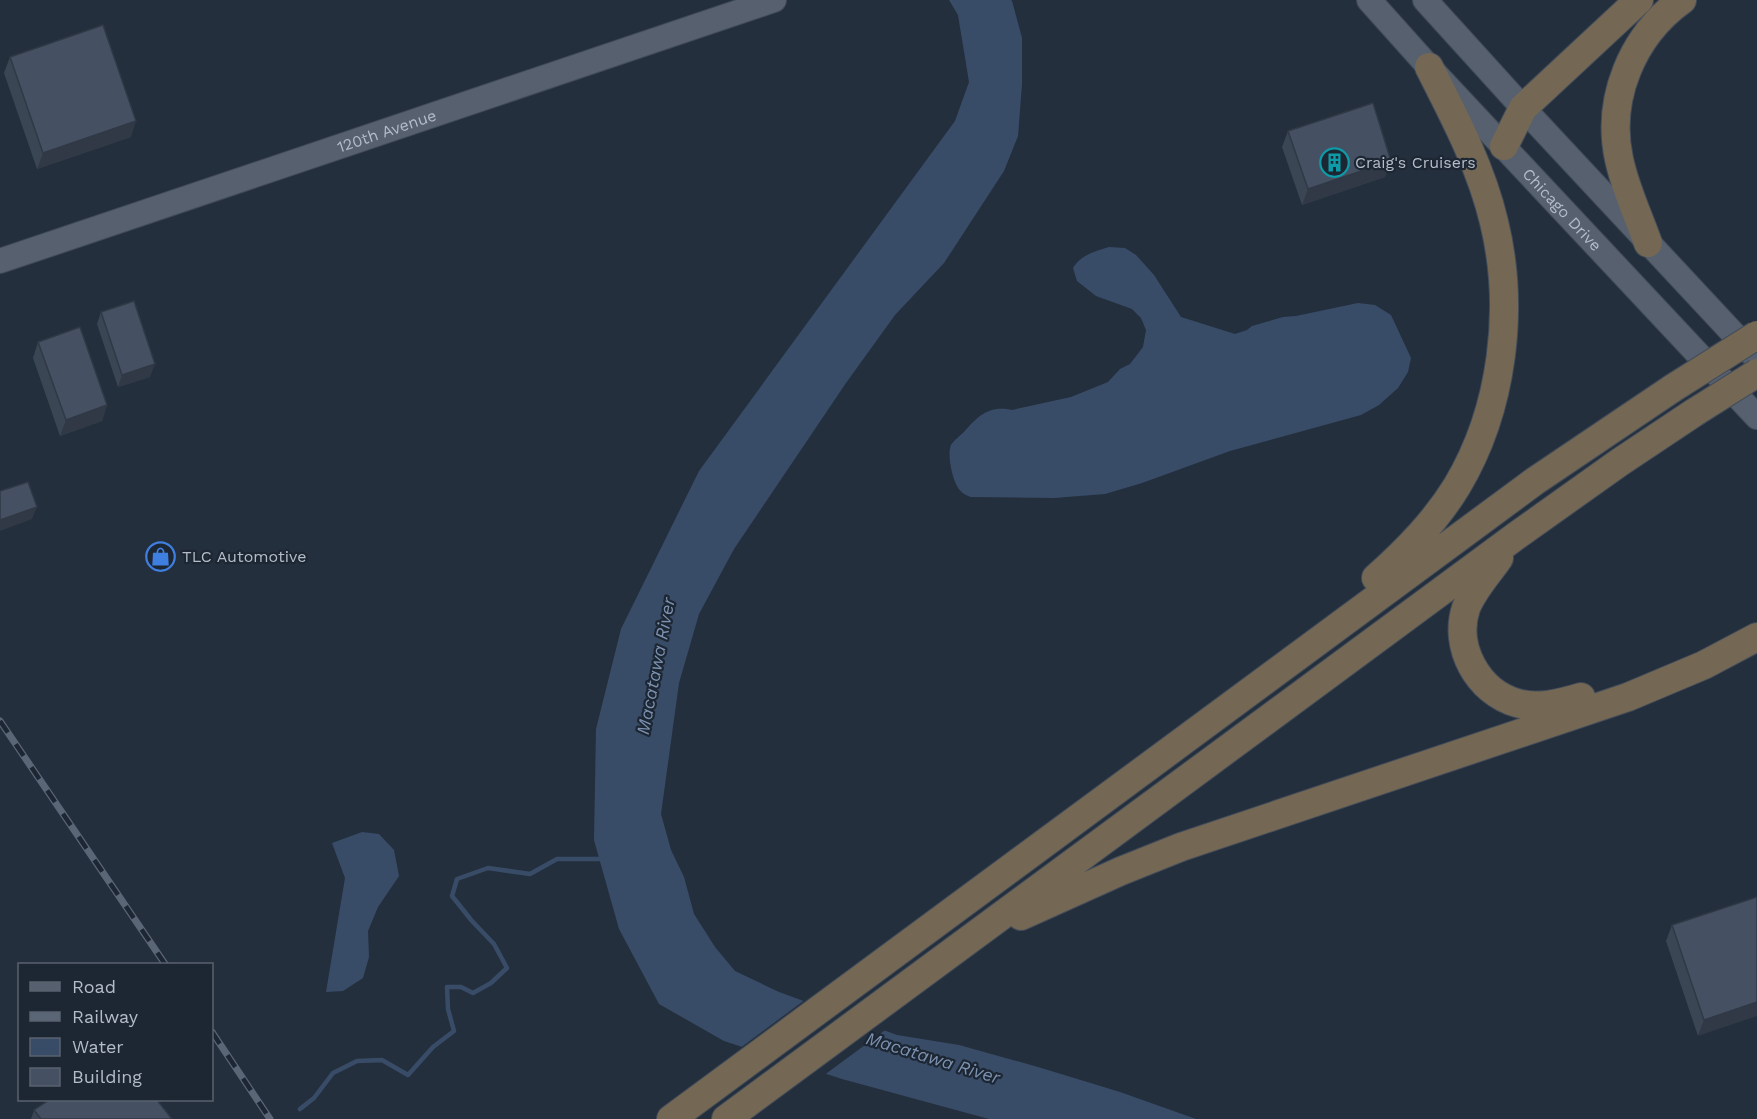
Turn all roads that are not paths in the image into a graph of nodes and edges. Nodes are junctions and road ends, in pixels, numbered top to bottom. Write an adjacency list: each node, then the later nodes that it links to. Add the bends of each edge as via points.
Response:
1 (774, 0): 10 (main road, 120th Avenue)
2 (1369, 0): 6 (main road, Chicago Drive)
3 (1425, 0): 7 (main road)
4 (1639, 0): 7 (highway)
5 (1682, 0): 9 (highway, via 1642,40 1618,98 1618,158)
6 (1429, 67): 8 (main road, Chicago Drive); 18 (highway, via 1478,173 1500,251 1503,328 1494,391 1479,440 1458,485 1431,522 1403,554)
7 (1523, 108): 8 (highway); 9 (main road)
8 (1504, 146): 14 (main road, Chicago Drive)
9 (1648, 243): 12 (main road)
10 (0, 261)
11 (1757, 335): 18 (highway, bridge, via 1535,481)
12 (1757, 359)
13 (1757, 373): 15 (highway, bridge, via 1620,462)
14 (1757, 417)
15 (1516, 536): 16 (highway, via 1473,595 1463,621 1463,634 1471,665 1480,678 1490,689 1519,704 1566,701 1619,685 1701,650); 19 (highway)
16 (1757, 617)
17 (1757, 637): 19 (highway, via 1628,697 1150,859)
18 (1269, 678): 20 (highway)
19 (970, 940): 21 (highway)
20 (671, 1119)
21 (726, 1119)

